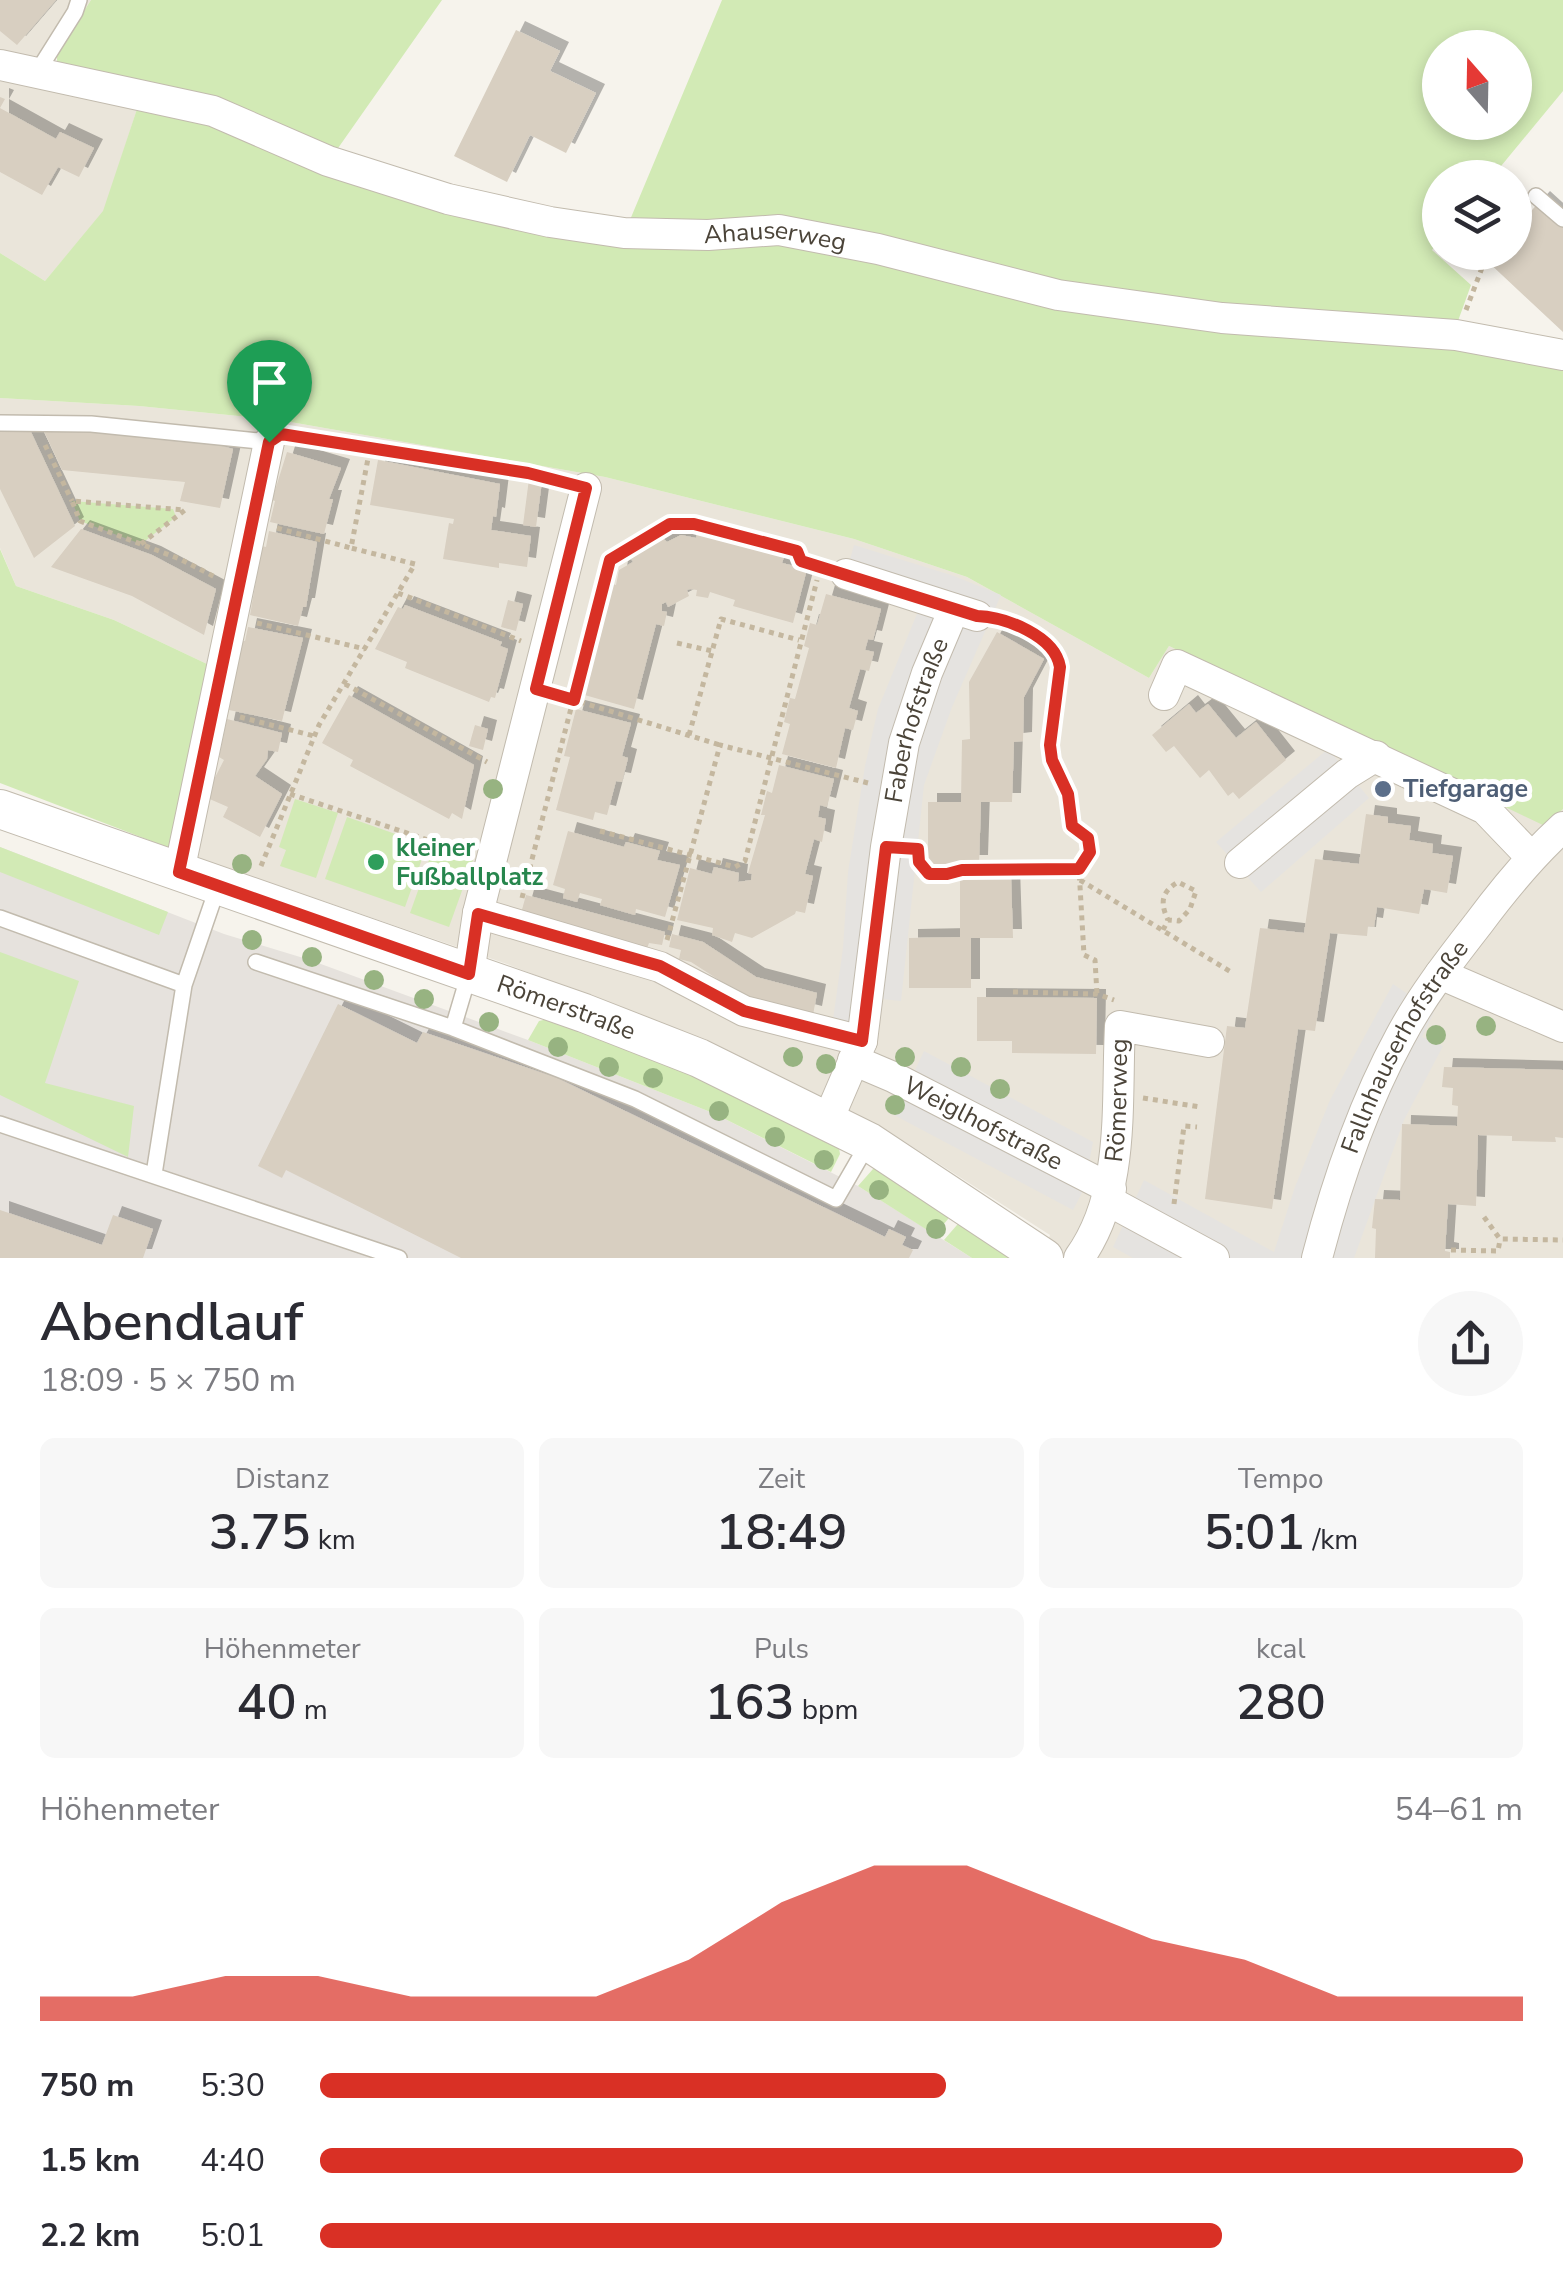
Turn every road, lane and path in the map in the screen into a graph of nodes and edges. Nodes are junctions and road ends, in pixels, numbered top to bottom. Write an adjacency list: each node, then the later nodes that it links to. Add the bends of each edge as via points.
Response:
1 (79, 0): 3 (lane)
2 (0, 65): 3 (street, Ahauserweg)
3 (35, 75): 7 (street, Ahauserweg, via 213,111 328,161 550,222 624,234 779,230 1058,295 1222,318)
4 (1536, 196): 5 (lane)
5 (1563, 219)
6 (1481, 270): 7 (path)
7 (1456, 335): 8 (street, Ahauserweg)
8 (1563, 354)
9 (0, 423): 10 (lane)
10 (35, 423): 11 (lane); 14 (path)
11 (269, 442): 12 (path, via 281,434); 15 (street)
12 (370, 448): 13 (path); 17 (path)
13 (586, 488): 25 (street)
14 (72, 501): 16 (path, via 186,510); 20 (path, via 80,521 180,559)
15 (253, 523): 17 (path); 20 (street)
16 (141, 544)
17 (351, 548): 19 (path, via 414,564)
18 (833, 571): 21 (street, Faberhofstraße); 22 (path); 30 (path, via 801,561 797,551 670,524 610,560)
19 (398, 593): 24 (path); 25 (path)
20 (236, 603): 24 (path); 31 (street)
21 (966, 612): 38 (street, Faberhofstraße, via 927,672); 48 (path, via 1022,629 1059,657 1050,745 1072,826 1091,844)
22 (801, 640): 26 (path, via 721,619); 36 (path)
23 (677, 643): 26 (path)
24 (365, 649): 27 (path)
25 (547, 649): 28 (street)
26 (712, 651): 33 (path)
27 (346, 684): 32 (path); 37 (path, via 480,760)
28 (536, 689): 30 (path); 37 (street)
29 (1164, 695): 35 (street, via 1177,664)
30 (574, 700): 33 (path); 55 (path)
31 (214, 712): 32 (path); 49 (street)
32 (314, 736): 39 (path)
33 (689, 736): 34 (path)
34 (720, 745): 36 (path); 44 (path)
35 (1376, 756): 45 (street, via 1485,809); 47 (street)
36 (772, 760): 38 (path); 44 (path, via 745,862 734,867)
37 (516, 770): 46 (street)
38 (896, 790): 43 (street, Faberhofstraße)
39 (290, 794): 46 (path); 51 (path)
40 (0, 809): 49 (street, Römerstraße)
41 (1563, 827): 45 (street, Fallnhauserhofstraße)
42 (600, 830): 44 (path)
43 (886, 847): 48 (path, via 918,849 929,874); 69 (street, Faberhofstraße)
44 (690, 855): 58 (path)
45 (1530, 856): 61 (street, Fallnhauserhofstraße)
46 (492, 862): 52 (street)
47 (1240, 863)
48 (1079, 869): 50 (path)
49 (179, 872): 51 (street, Römerstraße)
50 (1080, 880): 56 (path); 64 (path, via 1084,956 1095,960)
51 (234, 892): 60 (street, Römerstraße); 62 (lane)
52 (478, 914): 55 (street, Weiglhofstraße); 60 (street)
53 (0, 918): 62 (lane)
54 (1168, 920): 54 (path, via 1180,921 1190,909 1196,891 1189,884 1166,888); 56 (path)
55 (516, 924): 58 (street, Weiglhofstraße)
56 (1162, 930): 59 (path)
57 (256, 962): 67 (lane)
58 (660, 966): 69 (street, Weiglhofstraße, via 744,1011)
59 (1231, 972)
60 (469, 974): 67 (lane); 72 (street, Römerstraße, via 683,1052)
61 (1440, 974): 66 (street); 87 (street, Fallnhauserhofstraße, via 1400,1035 1360,1118)
62 (184, 984): 76 (lane)
63 (1013, 992): 64 (path)
64 (1097, 994): 65 (path, via 1113,998)
65 (1120, 1026): 68 (street, Römerweg); 70 (street, Römerweg)
66 (1563, 1027)
67 (453, 1028): 75 (lane, via 635,1099 836,1200)
68 (1209, 1042)
69 (857, 1051): 72 (street, Faberhofstraße); 77 (street, Weiglhofstraße)
70 (1116, 1094): 71 (path); 77 (street, Römerweg)
71 (1200, 1107)
72 (828, 1120): 75 (street, Römerstraße)
73 (0, 1124): 76 (lane)
74 (1197, 1127): 79 (path, via 1184,1126 1176,1199)
75 (869, 1142): 84 (street, Römerstraße)
76 (154, 1174): 83 (lane)
77 (1109, 1195): 79 (street, Weiglhofstraße); 85 (street, Römerweg, via 1096,1234)
78 (1484, 1217): 80 (path)
79 (1163, 1230): 86 (street, Weiglhofstraße)
80 (1500, 1239): 81 (path); 82 (path, via 1498,1251)
81 (1563, 1240)
82 (1451, 1250)
83 (399, 1258)
84 (1044, 1258)
85 (1079, 1258)
86 (1214, 1258)
87 (1317, 1258)

